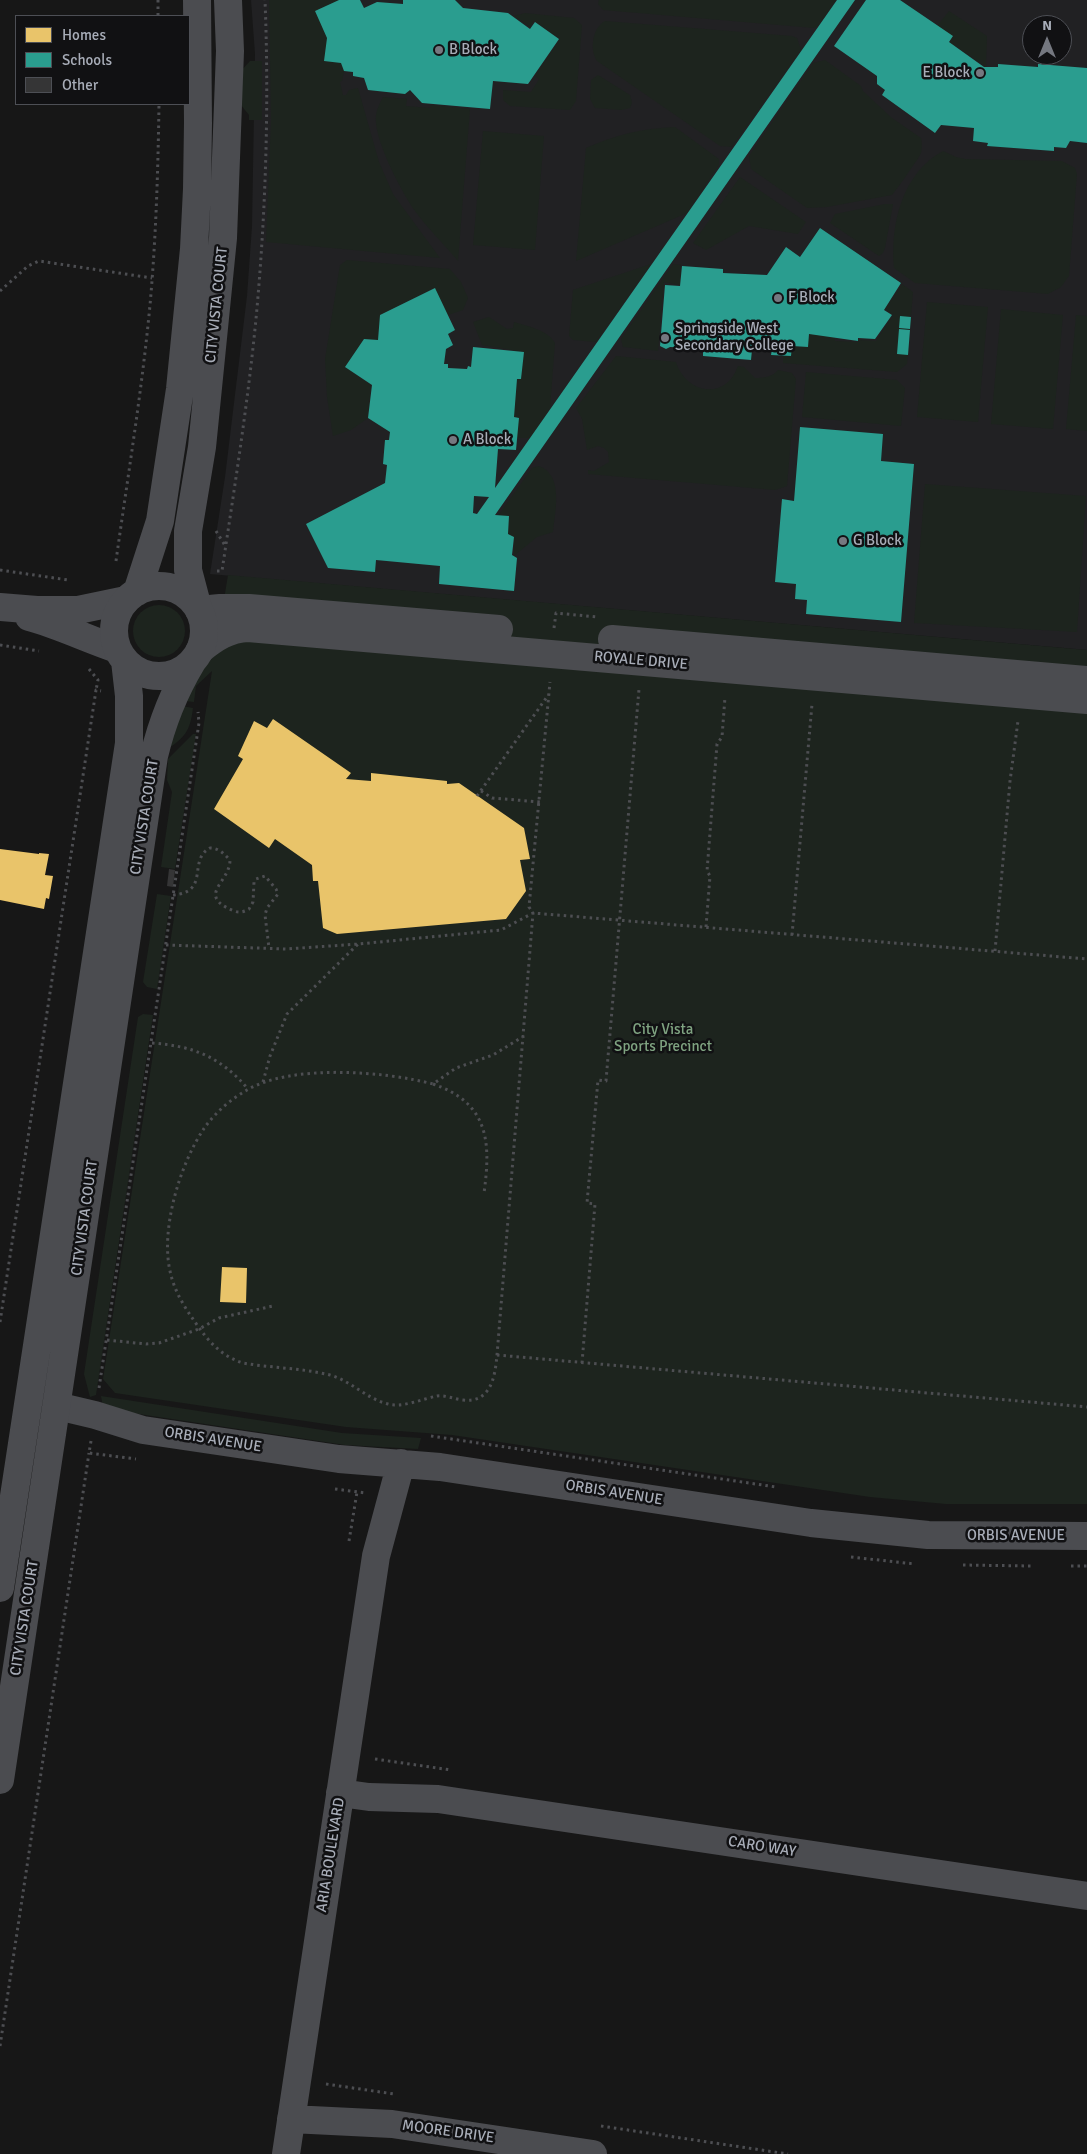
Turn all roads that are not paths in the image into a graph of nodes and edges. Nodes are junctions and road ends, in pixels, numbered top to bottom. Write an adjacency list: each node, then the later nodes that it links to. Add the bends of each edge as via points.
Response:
1 (197, 0): 3 (street, CITY VISTA COURT, via 197,189 180,389 160,521)
2 (228, 0): 5 (street, CITY VISTA COURT, via 230,51 223,238 202,447 188,531 188,570)
3 (131, 596): 4 (street, via 78,610); 5 (street, via 150,587 164,586 189,597); 7 (street, via 118,611 114,623 113,636)
4 (0, 608): 7 (street, via 48,622)
5 (198, 609): 6 (street, ROYALE DRIVE, via 249,608); 8 (street, via 204,636)
6 (553, 633): 8 (street, ROYALE DRIVE, via 237,628 219,635); 9 (street, ROYALE DRIVE); 10 (street, ROYALE DRIVE)
7 (121, 655): 8 (street, via 137,671 151,676 166,676 180,671); 14 (street, CITY VISTA COURT, via 129,696 129,743)
8 (196, 656): 11 (street, CITY VISTA COURT, via 174,695 154,756)
9 (1087, 680)
10 (1087, 700)
11 (55, 1417): 12 (street, ORBIS AVENUE, via 95,1415 143,1430 339,1459); 15 (street, CITY VISTA COURT)
12 (389, 1463): 13 (street, ORBIS AVENUE, via 440,1466 887,1532); 16 (street, ARIA BOULEVARD)
13 (1087, 1536)
14 (0, 1588)
15 (0, 1780)
16 (342, 1783): 17 (street, CARO WAY); 18 (street, ARIA BOULEVARD)
17 (1087, 1896)
18 (293, 2108): 19 (street, ARIA BOULEVARD); 20 (street, MOORE DRIVE, via 323,2103 392,2124)
19 (286, 2154)
20 (592, 2154)

